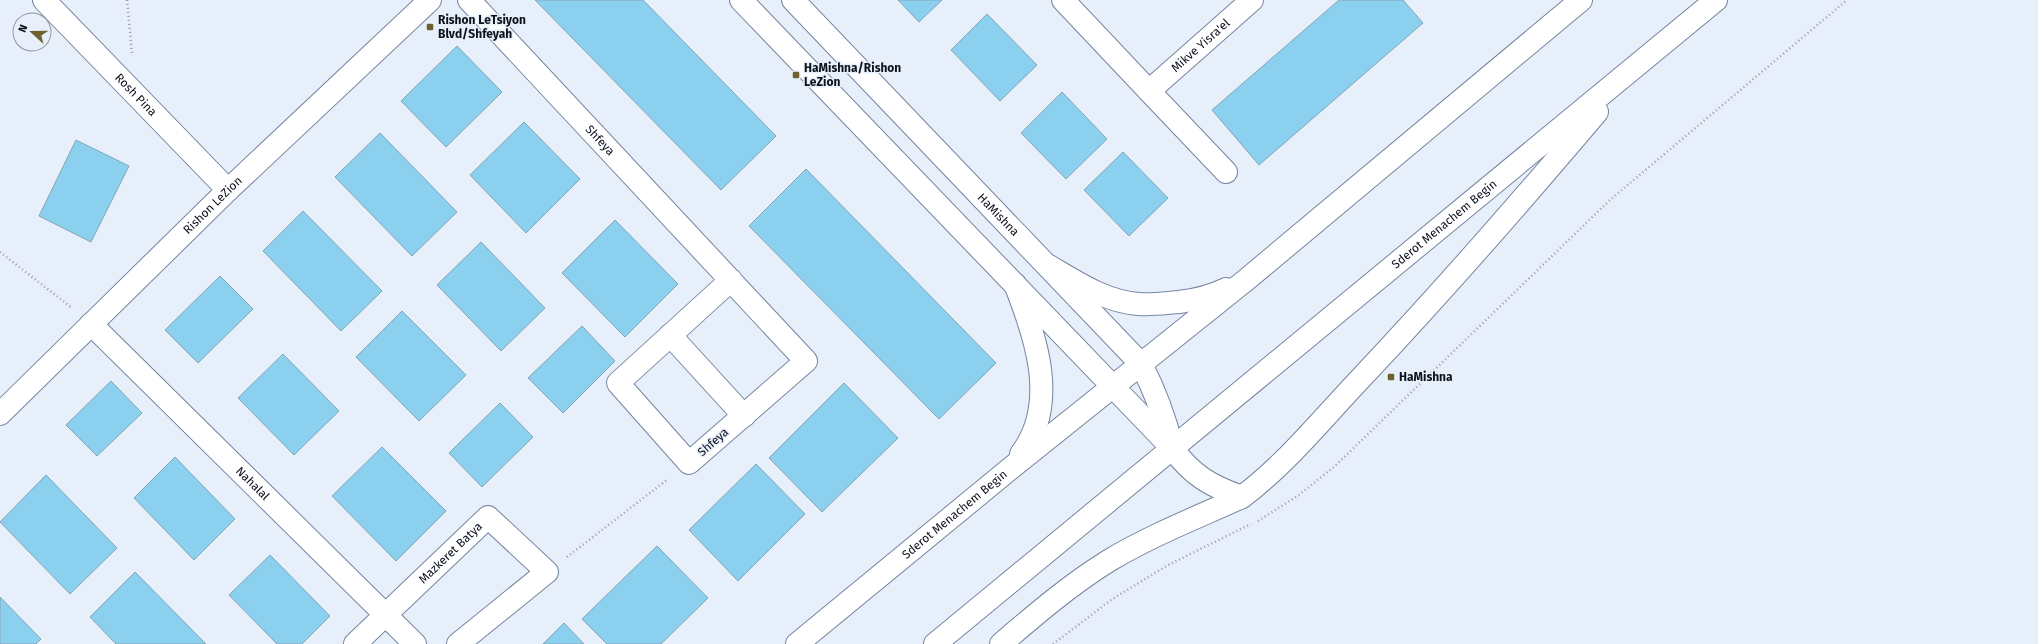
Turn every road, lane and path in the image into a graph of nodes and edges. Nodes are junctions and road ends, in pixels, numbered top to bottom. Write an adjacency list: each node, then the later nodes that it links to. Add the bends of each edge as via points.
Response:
1 (44, 0): 16 (street, Rosh Pina)
2 (127, 0): 12 (path)
3 (430, 0): 16 (street, Rishon LeZion)
4 (469, 0): 19 (street, Shfeya)
5 (741, 0): 21 (street)
6 (793, 0): 18 (street, HaMishna)
7 (1063, 0): 14 (street)
8 (1252, 0): 14 (street, Mikve Yisra'el)
9 (1582, 0): 20 (street, Sderot Menachem Begin)
10 (1716, 0): 13 (street, Sderot Menachem Begin)
11 (1847, 0): 40 (path, via 1610,200 1334,466 1299,494 1256,522 1168,565 1111,600)
12 (132, 56)
13 (1634, 69): 28 (street, Sderot Menachem Begin); 31 (street, via 1416,320 1288,455)
14 (1149, 91): 15 (street)
15 (1226, 172)
16 (228, 190): 22 (street, Rishon LeZion)
17 (0, 252): 22 (path)
18 (1048, 266): 20 (street, via 1086,288 1138,304 1191,300 1218,293); 24 (street, HaMishna)
19 (731, 280): 23 (street, Shfeya); 27 (street, Shfeya, via 806,361)
20 (1246, 280): 24 (street, Sderot Menachem Begin)
21 (1015, 284): 25 (street); 30 (street, via 1031,324 1041,382 1041,407 1036,428)
22 (91, 324): 26 (street, Rishon LeZion); 33 (street, Nahalal)
23 (670, 335): 27 (street); 29 (street, Shfeya, via 618,383)
24 (1141, 364): 25 (street, Sderot Menachem Begin); 28 (street, HaMishna, via 1155,390 1165,417)
25 (1114, 386): 28 (street); 30 (street, Sderot Menachem Begin)
26 (0, 414)
27 (744, 416): 29 (street, Shfeya)
28 (1172, 448): 31 (street, via 1190,470 1204,480); 38 (street, Sderot Menachem Begin)
29 (688, 463): 32 (path)
30 (1011, 468): 37 (street, Sderot Menachem Begin)
31 (1242, 497): 39 (street, via 1176,526 1110,560 1064,592)
32 (547, 572): 33 (street, Mazkeret Batya, via 488,517); 36 (street)
33 (385, 616): 34 (street, Mazkeret Batya); 35 (street, Nahalal)
34 (355, 644)
35 (415, 644)
36 (458, 644)
37 (797, 644)
38 (935, 644)
39 (1001, 644)
40 (1053, 644)

